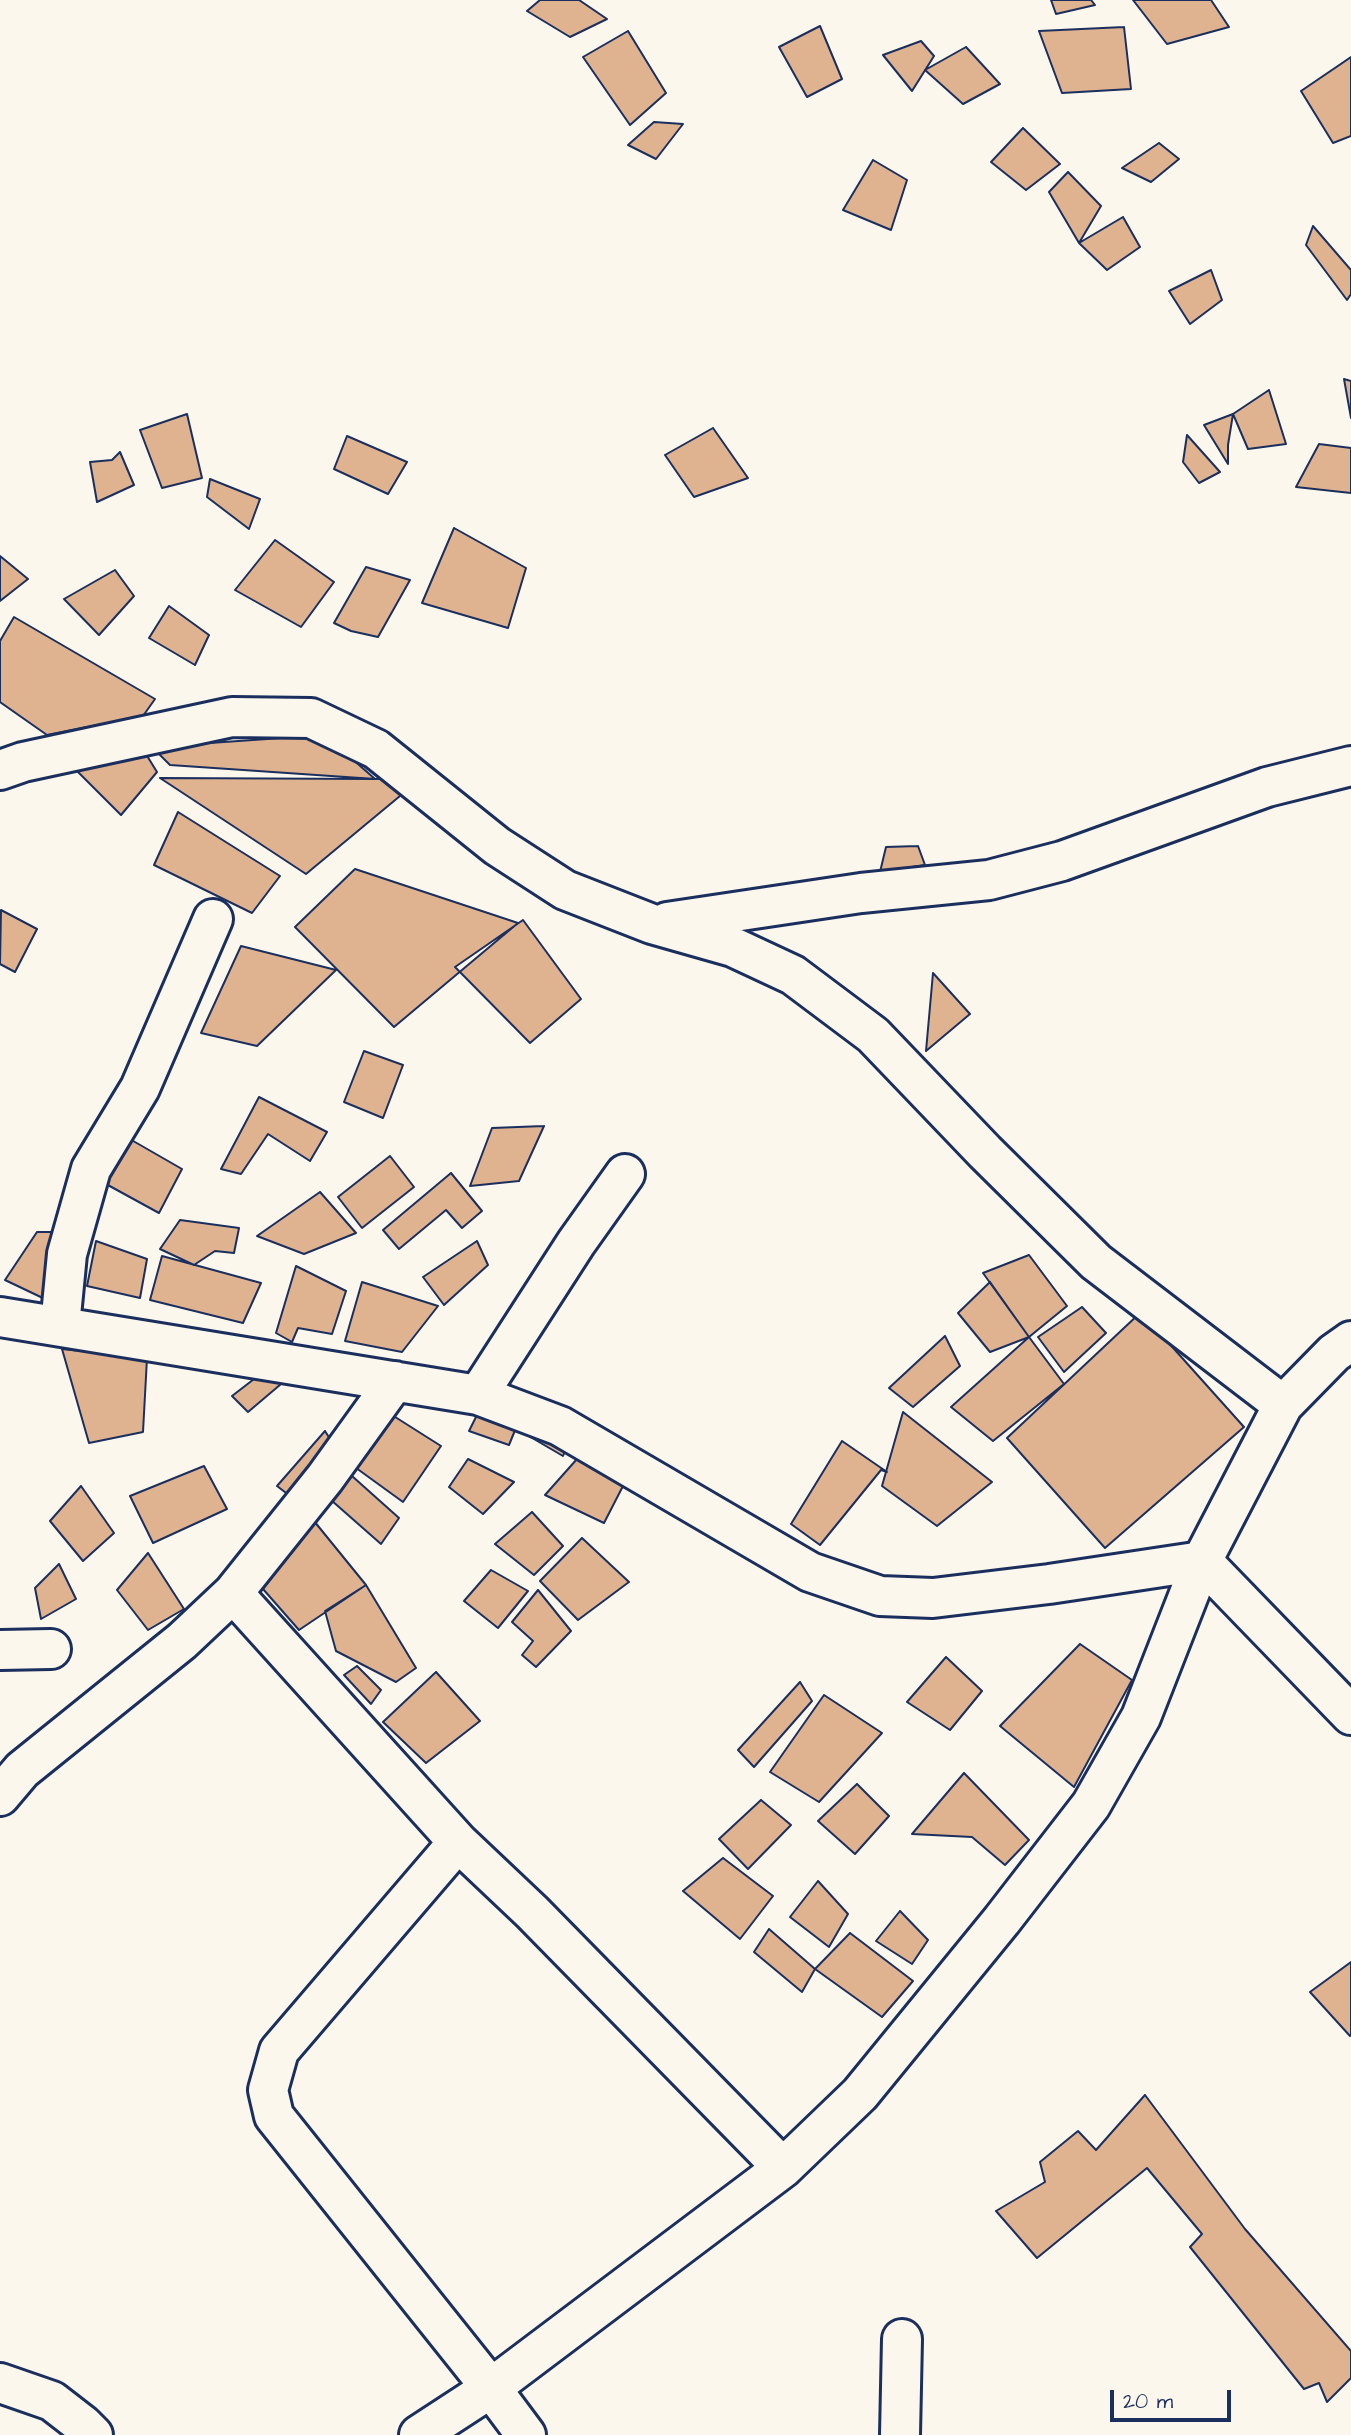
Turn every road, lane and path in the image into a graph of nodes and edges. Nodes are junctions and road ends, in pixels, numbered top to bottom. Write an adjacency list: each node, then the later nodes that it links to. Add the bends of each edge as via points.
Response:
1 (8, 759): 4 (street, via 232,717 311,718 376,749 497,846 565,890)
2 (1351, 766): 4 (street, via 1267,787 1062,862 989,880 861,893)
3 (213, 919): 7 (street, via 140,1088 91,1168 67,1254)
4 (652, 925): 11 (street, via 733,947 793,975 873,1035 1096,1262)
5 (625, 1174): 10 (street)
6 (0, 1317): 7 (street)
7 (60, 1326): 9 (street)
8 (1351, 1341): 11 (street)
9 (395, 1381): 10 (street); 13 (street)
10 (478, 1395): 12 (street, via 560,1426 810,1572 880,1596 933,1598)
11 (1283, 1405): 12 (street)
12 (1202, 1561): 16 (street); 19 (street, via 1142,1717 1091,1805 860,2094)
13 (233, 1593): 17 (street, via 182,1641 22,1770); 18 (street)
14 (51, 1649): 15 (street)
15 (0, 1650)
16 (1351, 1715)
17 (0, 1796)
18 (458, 1842): 19 (street); 22 (street, via 279,2051 268,2090 274,2116)
19 (783, 2168): 22 (street)
20 (902, 2339): 26 (street)
21 (0, 2383): 23 (street, via 52,2401)
22 (491, 2388): 24 (street); 25 (street)
23 (93, 2435)
24 (419, 2435)
25 (526, 2435)
26 (900, 2435)

